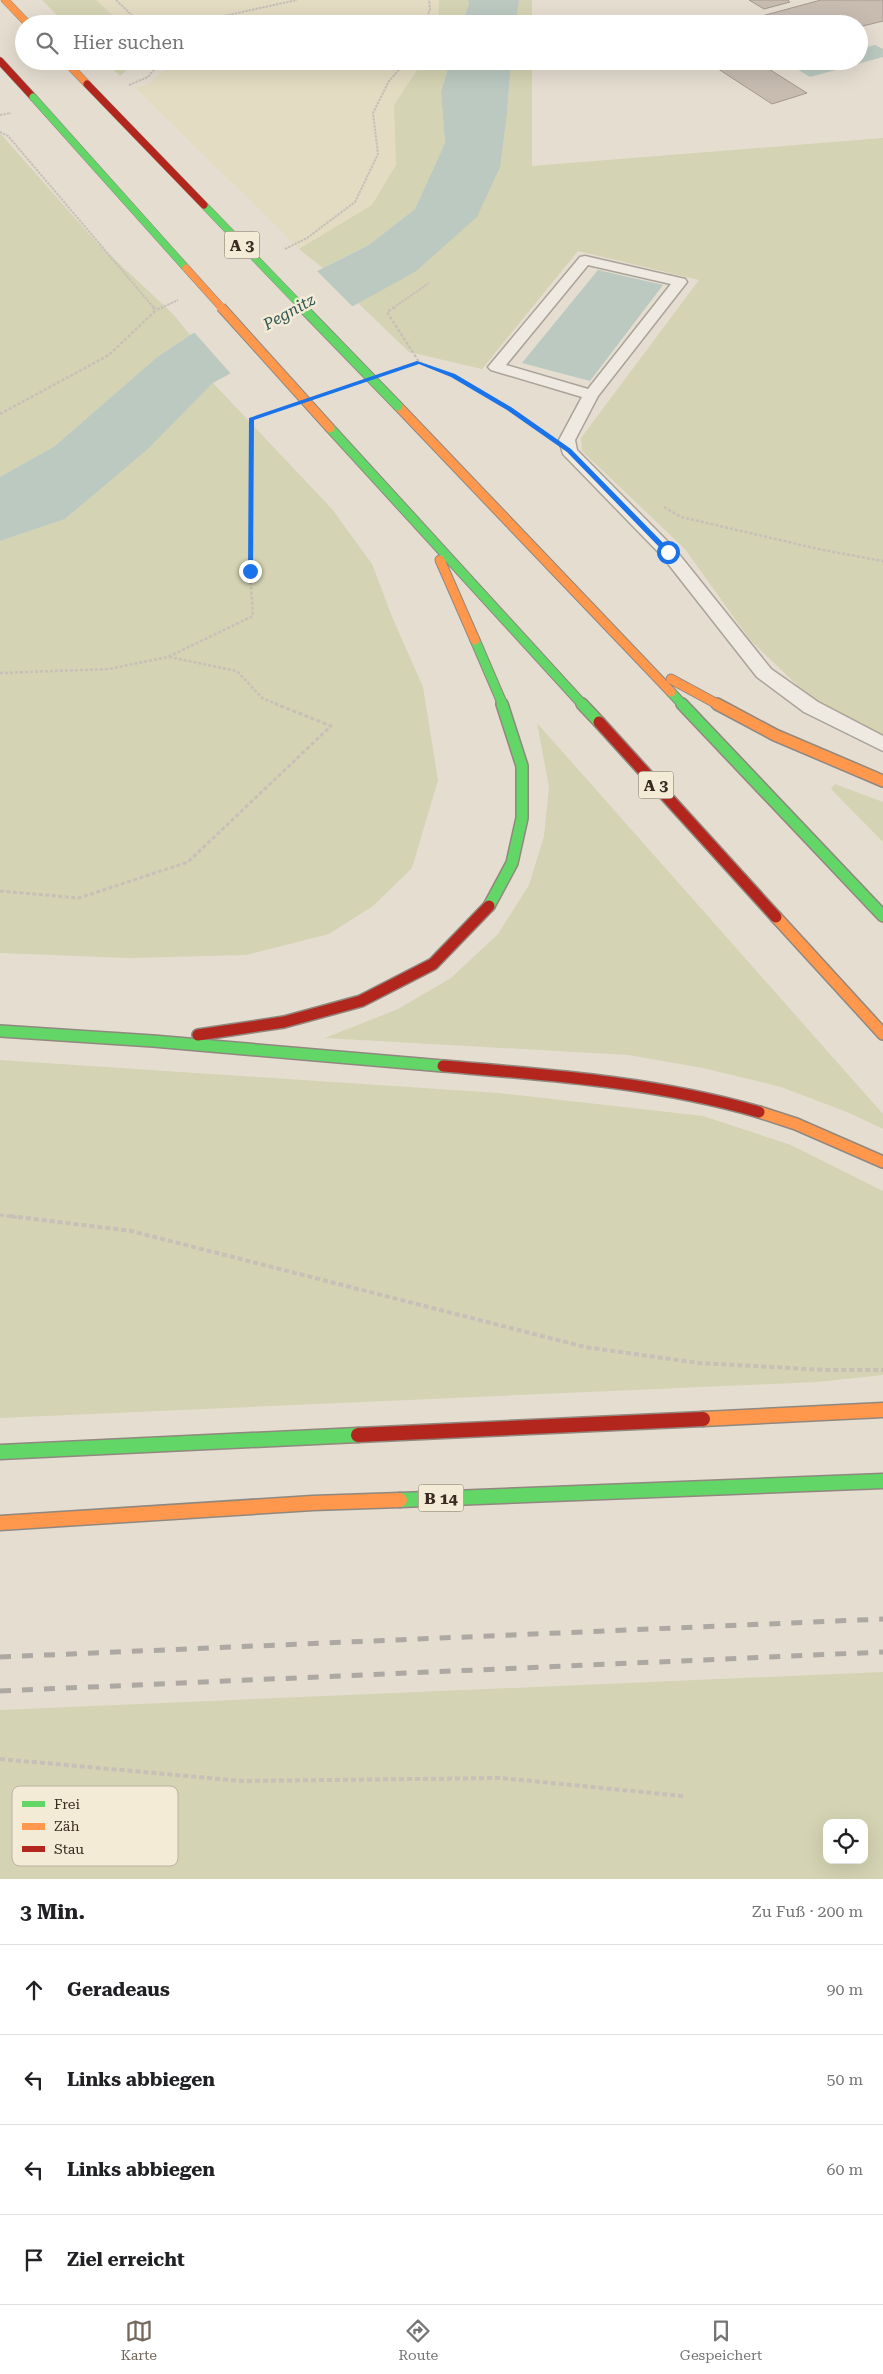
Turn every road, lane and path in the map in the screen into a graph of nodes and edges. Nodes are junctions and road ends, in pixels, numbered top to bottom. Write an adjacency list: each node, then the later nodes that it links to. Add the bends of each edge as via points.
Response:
1 (5, 0): 5 (main road)
2 (116, 0): 6 (path)
3 (296, 0): 7 (path)
4 (429, 0): 8 (path)
5 (19, 15)
6 (132, 15)
7 (228, 15)
8 (428, 15)
9 (0, 60): 20 (main road, A 3, bridge)
10 (73, 70): 23 (main road, A 3, bridge)
11 (0, 132): 13 (path, via 8,136)
12 (429, 283): 14 (path, via 387,312)
13 (156, 310)
14 (419, 362): 15 (path); 18 (path, via 453,376 509,409)
15 (400, 368)
16 (591, 394): 16 (lane, via 597,387 680,282 585,260 496,367); 18 (lane, via 567,440)
17 (279, 410): 22 (path, via 251,419 250,571 254,616)
18 (569, 451): 25 (lane, via 668,552 764,673 811,708)
19 (664, 507): 21 (path, via 681,517)
20 (430, 536): 30 (main road, A 3); 31 (main road, via 507,714 522,766 522,818 512,863 488,910 433,964 361,1001 284,1022)
21 (883, 561)
22 (168, 656): 24 (path, via 109,669); 27 (path, via 237,671 262,698 331,726 188,862 79,898)
23 (644, 663): 26 (main road, via 765,730); 28 (main road, A 3)
24 (0, 673)
25 (883, 744)
26 (883, 781)
27 (0, 891)
28 (883, 916)
29 (0, 1031): 31 (main road)
30 (883, 1034)
31 (153, 1041): 32 (main road, via 634,1083 719,1098 796,1124)
32 (883, 1162)
33 (0, 1215): 34 (path, via 131,1232 585,1347 699,1364)
34 (883, 1370)
35 (883, 1410): 36 (main road)
36 (0, 1452)
37 (883, 1481): 38 (main road, B 14, via 313,1504)
38 (0, 1523)
39 (0, 1759): 40 (path, via 242,1781 502,1778)
40 (683, 1796)

